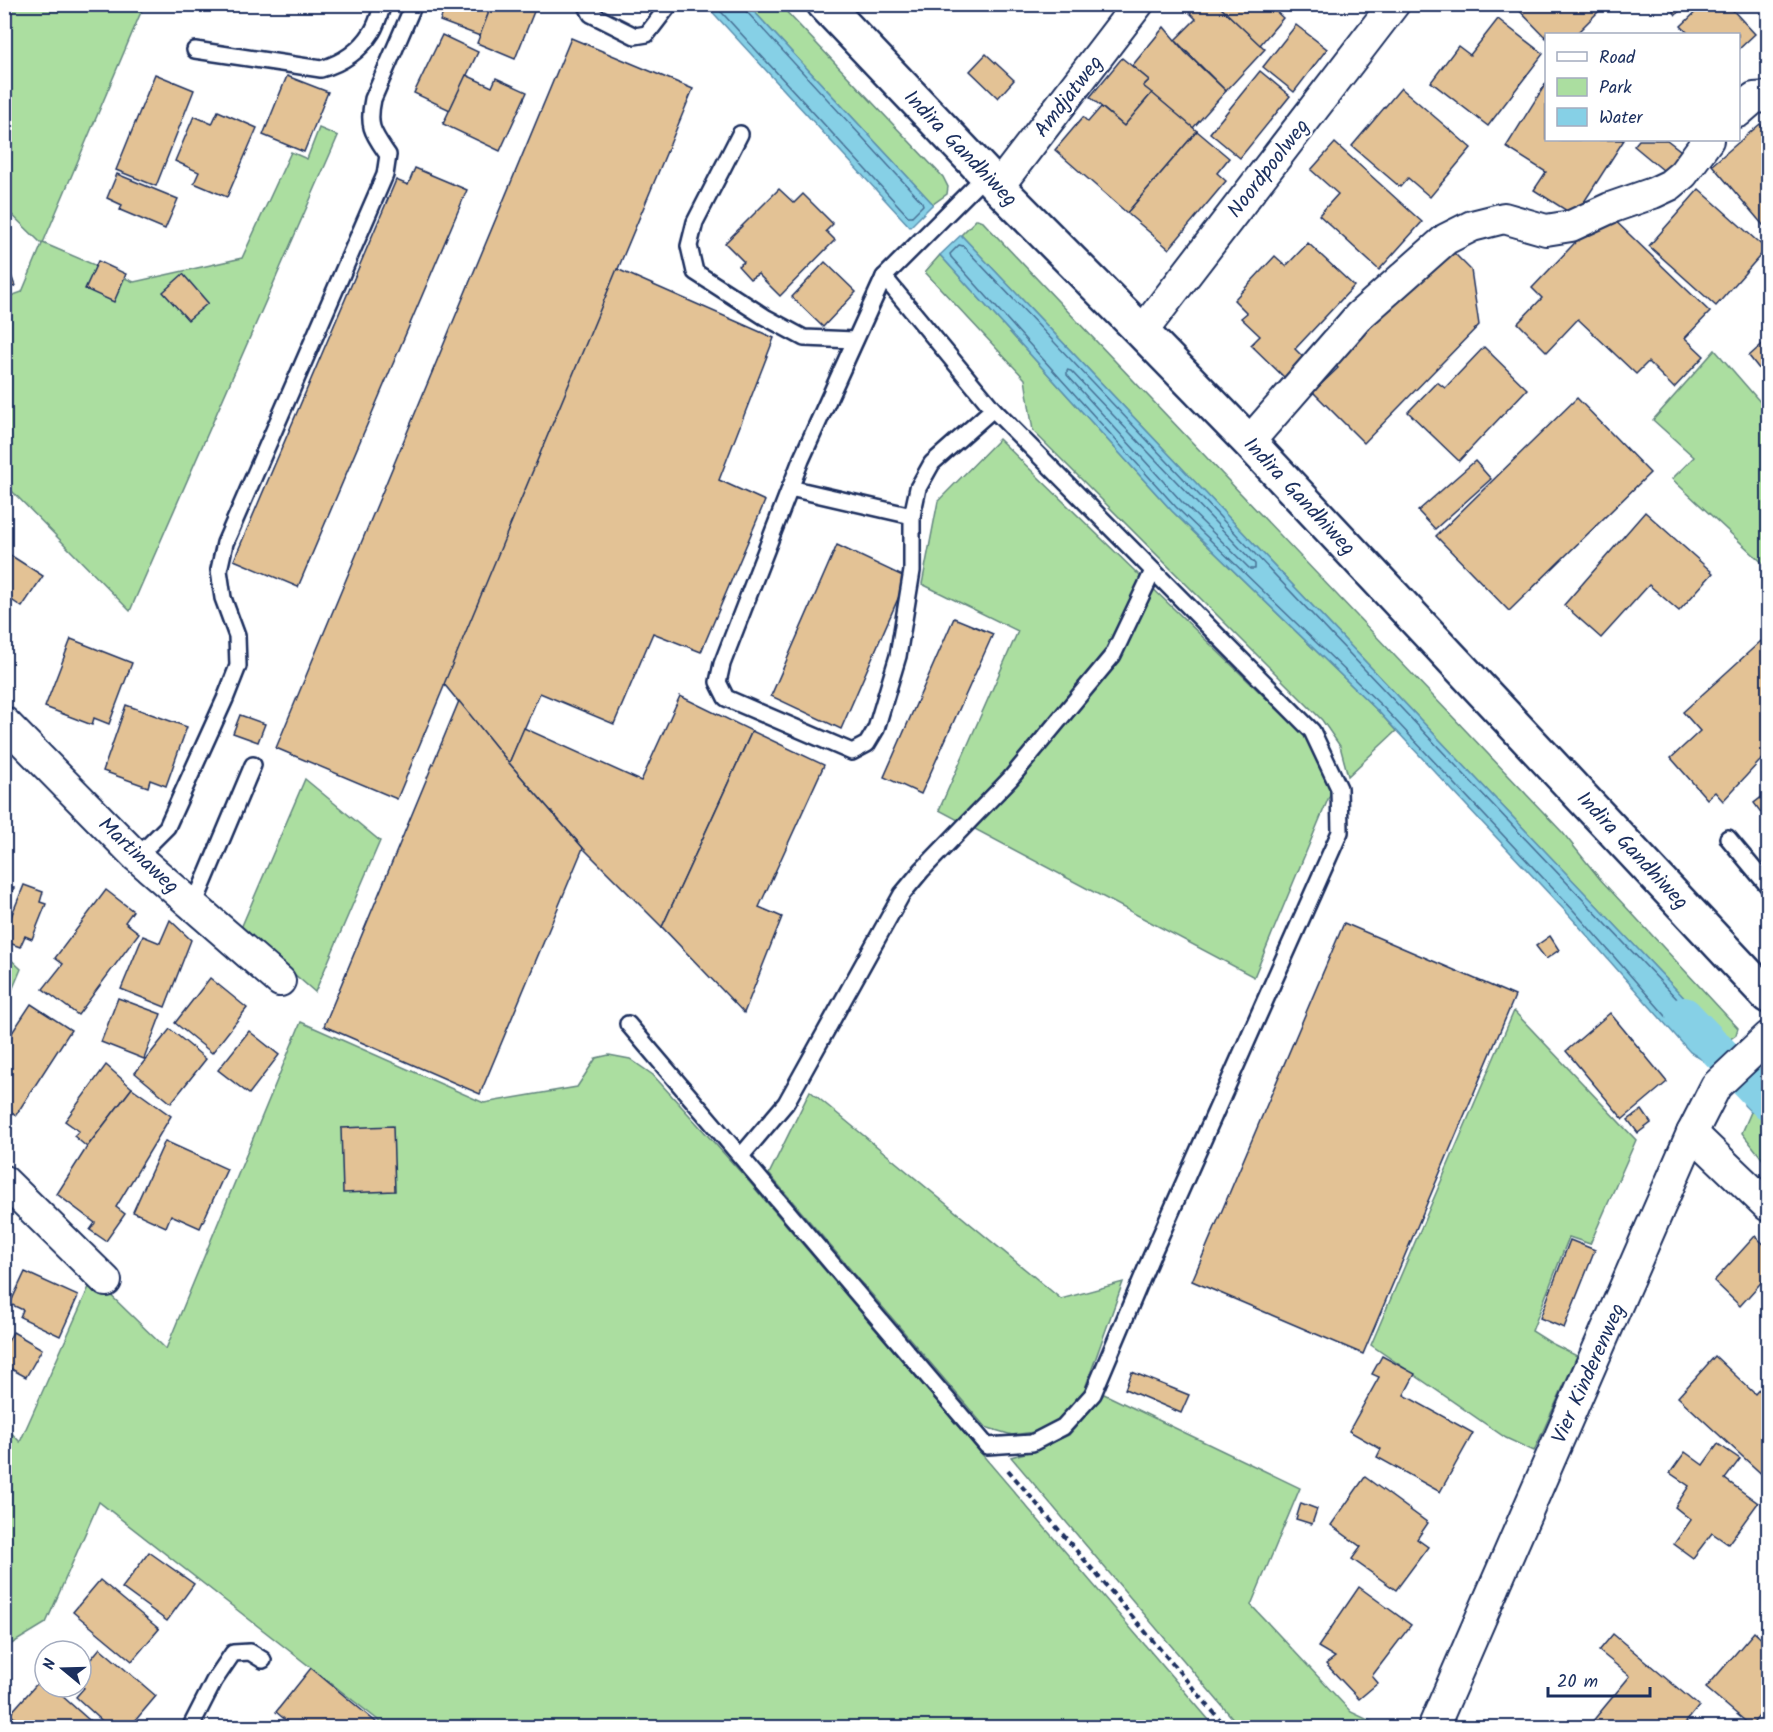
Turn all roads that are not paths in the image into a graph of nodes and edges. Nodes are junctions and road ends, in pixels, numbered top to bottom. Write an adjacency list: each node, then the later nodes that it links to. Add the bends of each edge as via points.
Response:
1 (383, 4): 8 (lane, via 373,31 360,47 338,64 321,69)
2 (414, 4): 25 (lane, via 373,99 370,115 372,131 388,155 384,175 225,543 219,570 223,598 237,636 238,666 167,827)
3 (586, 4): 4 (lane, via 591,14 635,36 647,34)
4 (670, 4)
5 (824, 4): 13 (main road, Indira Gandhiweg)
6 (1138, 4): 13 (street, Amdjatweg)
7 (1394, 4): 15 (street, Noordpoolweg)
8 (195, 50)
9 (1768, 98): 10 (street, via 1754,98)
10 (1740, 110)
11 (740, 134): 16 (lane, via 695,222 689,246 695,272 804,338)
12 (1707, 141): 18 (street, via 1670,185 1571,226 1546,230 1504,218 1446,238 1359,315)
13 (992, 181): 14 (lane, via 958,205); 15 (main road, Indira Gandhiweg)
14 (884, 277): 16 (lane); 17 (lane)
15 (1142, 332): 18 (main road, Indira Gandhiweg)
16 (855, 340): 19 (lane)
17 (993, 409): 20 (lane, via 932,463 918,488); 21 (lane)
18 (1249, 442): 29 (main road, Indira Gandhiweg)
19 (790, 488): 20 (lane); 20 (lane, via 718,682 726,698 852,752 867,744 876,729 898,656 912,571)
20 (912, 516)
21 (1153, 571): 33 (lane, via 1113,655 1010,779 902,894 786,1103); 33 (lane, via 1312,731 1340,788 1340,832 1093,1394 1063,1426 1032,1443 987,1446)
22 (4, 722): 25 (street, Martinaweg)
23 (253, 765): 27 (lane)
24 (1728, 838): 26 (lane)
25 (137, 857): 27 (street, Martinaweg)
26 (1768, 886)
27 (194, 905): 28 (street, Martinaweg)
28 (280, 981)
29 (1768, 996)
30 (628, 1024): 33 (lane)
31 (1765, 1040): 32 (street, Vier Kinderenweg, via 1716,1086)
32 (1692, 1133): 35 (street); 39 (street, Vier Kinderenweg)
33 (741, 1156)
34 (4, 1181): 36 (street)
35 (1768, 1206)
36 (106, 1281)
37 (262, 1660): 38 (lane, via 250,1652 233,1653)
38 (190, 1728)
39 (1433, 1728)

